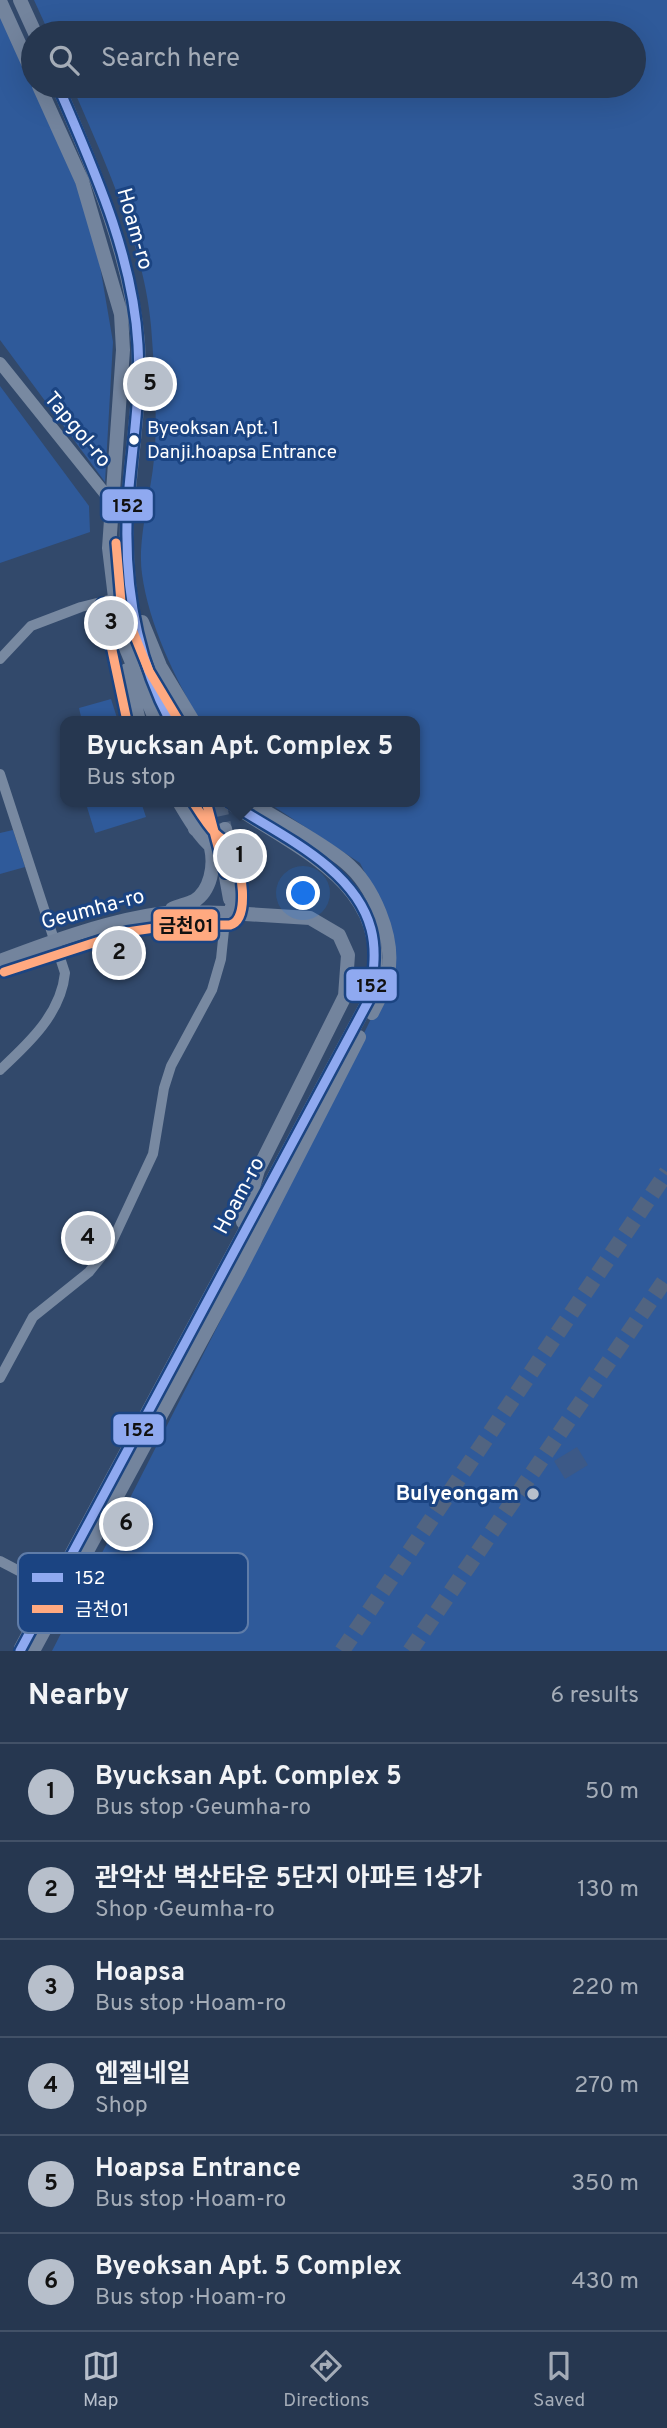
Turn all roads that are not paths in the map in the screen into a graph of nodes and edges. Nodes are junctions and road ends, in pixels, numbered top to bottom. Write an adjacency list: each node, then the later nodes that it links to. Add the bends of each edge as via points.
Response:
1 (20, 0): 3 (main road)
2 (0, 1): 4 (main road)
3 (30, 21)
4 (21, 47)
5 (44, 98): 8 (main road, via 82,181 121,314 123,350)
6 (63, 98): 9 (main road, Hoam-ro, via 117,234 133,302 138,393)
7 (0, 363): 8 (street, Tapgol-ro)
8 (112, 504): 9 (street, Tapgol-ro); 11 (main road, via 109,548)
9 (127, 521): 10 (main road, Hoam-ro)
10 (132, 597): 16 (main road, Hoam-ro, via 148,674); 17 (main road, via 160,666)
11 (114, 599): 12 (main road); 13 (street, via 31,625)
12 (119, 631): 14 (main road); 15 (main road)
13 (0, 659)
14 (138, 716)
15 (154, 716)
16 (168, 716)
17 (190, 716)
18 (0, 774): 26 (street)
19 (182, 807): 22 (main road)
20 (237, 807): 29 (main road, Hoam-ro, via 345,881 366,921 375,964 370,998)
21 (258, 807): 32 (main road, Hoam-ro, via 345,862 364,882 383,926 388,971 383,992 238,1273)
22 (195, 829): 23 (main road); 24 (main road, via 208,836 225,829 237,869)
23 (211, 848): 24 (main road, via 222,855); 25 (main road, via 214,861 206,889 196,900)
24 (231, 907): 25 (main road, Geumha-ro); 29 (main road, Geumha-ro, via 310,918 339,935 348,963 345,996 258,1170); 30 (street, via 212,990 171,1066 153,1154 110,1246 89,1272 33,1317)
25 (166, 913): 26 (main road, Geumha-ro)
26 (55, 940): 27 (main road, Geumha-ro); 28 (street, via 65,974 61,994 33,1040)
27 (0, 961)
28 (0, 1070)
29 (236, 1248): 31 (main road, Hoam-ro)
30 (0, 1378)
31 (77, 1553)
32 (81, 1553)
33 (0, 1561): 34 (street)
34 (18, 1570)
35 (35, 1633): 37 (main road, Hoam-ro)
36 (36, 1633): 37 (main road, Hoam-ro)
37 (27, 1649)

